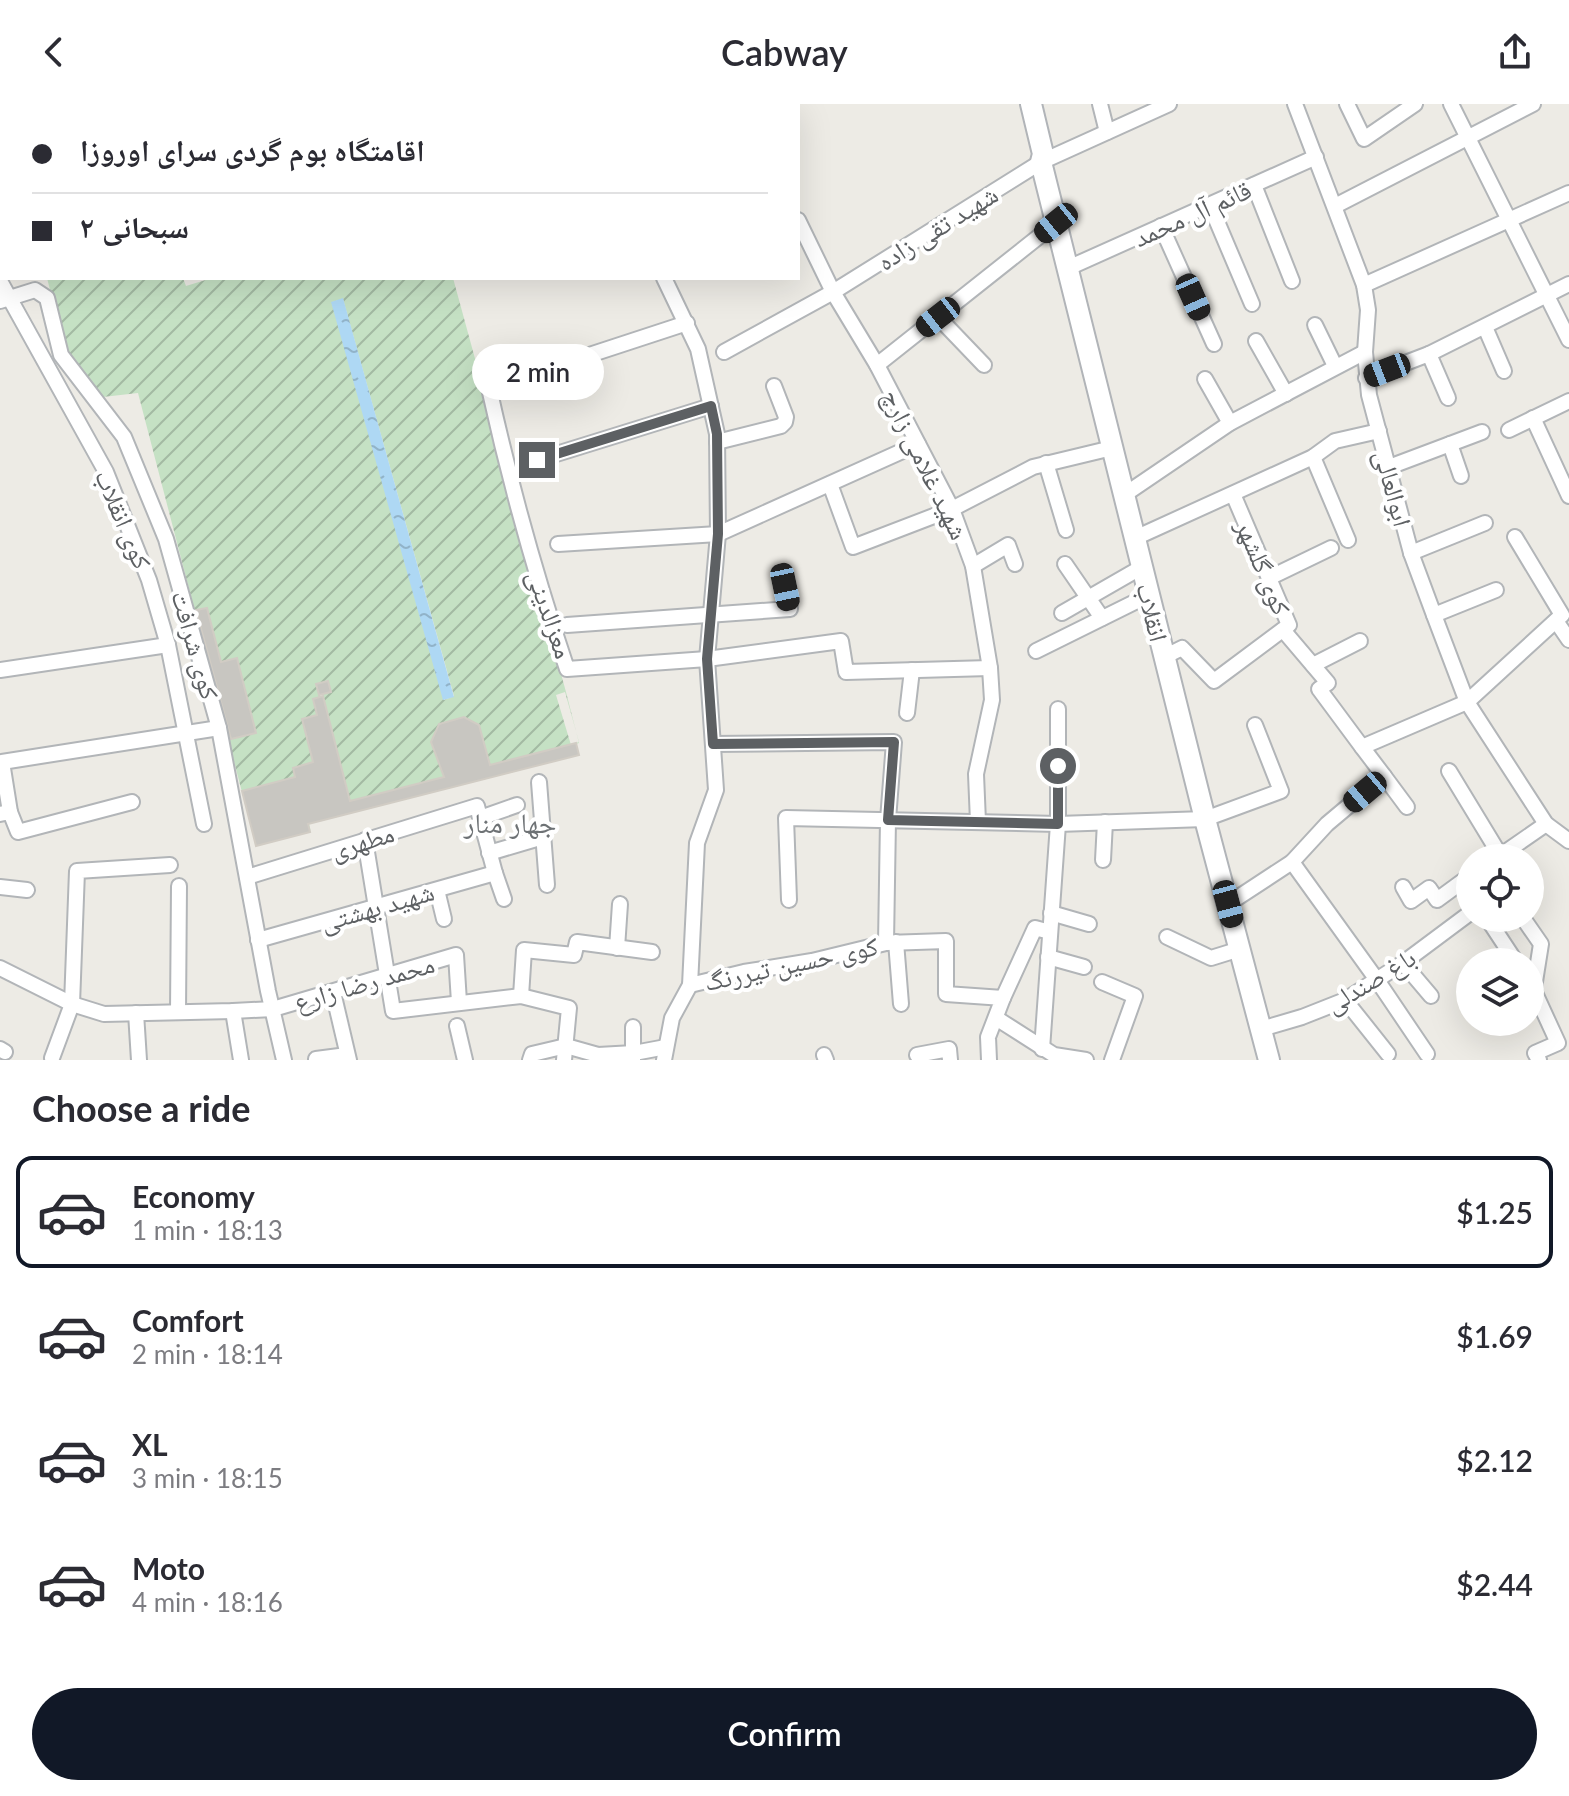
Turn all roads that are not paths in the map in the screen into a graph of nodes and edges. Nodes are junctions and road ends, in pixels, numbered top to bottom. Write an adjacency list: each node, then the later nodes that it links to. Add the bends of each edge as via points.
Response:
1 (1019, 104): 13 (main road, via 1032,157)
2 (1031, 104): 13 (main road)
3 (1100, 104): 10 (street)
4 (1295, 104): 12 (street, ابوالعالی)
5 (1347, 104): 6 (street, via 1364,139)
6 (1415, 104)
7 (1451, 104): 11 (street)
8 (1533, 104): 11 (street)
9 (1163, 105): 10 (street, شهید تقی زاده)
10 (1107, 132): 13 (street, شهید تقی زاده)
11 (1469, 138): 17 (street); 18 (street)
12 (1316, 157): 14 (street, قائم آل محمد); 17 (street, ابوالعالی)
13 (1041, 162): 19 (main road, انقلاب); 28 (street, شهید تقی زاده)
14 (1254, 185): 16 (street, قائم آل محمد); 25 (street)
15 (1569, 193): 18 (street)
16 (1210, 205): 21 (street, قائم آل محمد); 31 (street)
17 (1335, 206): 27 (street, ابوالعالی)
18 (1510, 221): 27 (street); 29 (street)
19 (1056, 223): 22 (main road, انقلاب); 32 (street)
20 (800, 224): 28 (street, شهید غلامی زارچ)
21 (1161, 226): 22 (street, قائم آل محمد); 38 (street)
22 (1068, 268): 63 (main road, انقلاب)
23 (665, 280): 33 (street, کوی حسین تیررنگ)
24 (0, 281): 30 (street, کوی انقلاب)
25 (1292, 281)
26 (1569, 284): 29 (street)
27 (1364, 285): 40 (street, ابوالعالی)
28 (833, 292): 39 (street, شهید تقی زاده); 42 (street, شهید غلامی زارچ)
29 (1547, 296): 35 (street); 36 (street)
30 (5, 299): 101 (street, کوی انقلاب, via 106,472 149,580); 113 (street, کوی شرافت, via 35,290 47,298 61,355 124,437 166,539)
31 (1252, 304)
32 (938, 317): 42 (street); 43 (street)
33 (687, 323): 48 (street); 54 (street, کوی حسین تیررنگ)
34 (1315, 325): 44 (street)
35 (1485, 327): 41 (street); 45 (street)
36 (1569, 340)
37 (1256, 341): 51 (street)
38 (1214, 344)
39 (724, 352)
40 (1365, 352): 44 (street); 46 (street, ابوالعالی)
41 (1429, 354): 46 (street); 52 (street)
42 (877, 365): 61 (street, شهید غلامی زارچ)
43 (984, 365)
44 (1335, 366): 51 (street)
45 (1504, 371)
46 (1366, 378): 58 (street, ابوالعالی)
47 (1205, 379): 56 (street)
48 (510, 381)
49 (774, 386): 60 (street, via 786,417 781,426)
50 (489, 388): 104 (street, معزالدینی, via 506,467 567,669)
51 (1286, 394): 56 (street)
52 (1448, 398)
53 (1569, 401): 55 (street)
54 (711, 406): 60 (street, کوی حسین تیررنگ); 65 (street)
55 (1533, 418): 57 (street); 72 (street)
56 (1230, 423): 71 (street)
57 (1509, 430)
58 (1379, 431): 64 (street, via 1335,441); 67 (street, ابوالعالی)
59 (1482, 432): 62 (street)
60 (717, 442): 76 (street, کوی حسین تیررنگ)
61 (918, 444): 69 (street); 73 (street, شهید غلامی زارچ)
62 (1450, 444): 67 (street); 68 (street)
63 (1112, 448): 66 (street); 71 (main road, انقلاب)
64 (1313, 457): 70 (street); 79 (street)
65 (537, 460)
66 (1046, 463): 73 (street); 75 (street)
67 (1389, 467): 82 (street, ابوالعالی)
68 (1461, 476)
69 (830, 484): 73 (street, via 853,547); 76 (street)
70 (1233, 494): 78 (street); 87 (street, کوی گلشهر)
71 (1124, 495): 78 (main road, انقلاب)
72 (1569, 496)
73 (952, 509): 85 (street, شهید غلامی زارچ)
74 (1485, 523): 82 (street)
75 (1066, 530)
76 (718, 534): 80 (street); 92 (street, کوی حسین تیررنگ)
77 (1515, 537): 96 (street, via 1562,615)
78 (1135, 538): 86 (main road, انقلاب)
79 (1348, 540)
80 (558, 544)
81 (1331, 548): 87 (street)
82 (1411, 553): 94 (street, ابوالعالی)
83 (1015, 564): 85 (street, via 1008,545)
84 (1065, 564): 91 (street)
85 (973, 566): 106 (street, شهید غلامی زارچ)
86 (1142, 567): 90 (main road, انقلاب); 91 (street)
87 (1269, 578): 98 (street, کوی گلشهر, via 1289,625)
88 (785, 587): 92 (street, via 790,609)
89 (1496, 590): 94 (street)
90 (1149, 595): 95 (street); 103 (main road, انقلاب)
91 (1088, 598): 93 (street); 95 (street)
92 (712, 613): 97 (street); 104 (street, کوی حسین تیررنگ)
93 (1062, 613)
94 (1434, 615): 109 (street, ابوالعالی)
95 (1102, 618): 102 (street)
96 (1556, 621): 99 (street); 109 (street)
97 (567, 625)
98 (1283, 630): 103 (street, کوی گلشهر, via 1214,681 1182,648); 105 (street)
99 (1569, 640)
100 (1360, 641): 105 (street)
101 (168, 645): 107 (street); 114 (street, کوی انقلاب)
102 (1036, 651)
103 (1164, 657): 125 (main road, انقلاب)
104 (707, 659): 108 (street, معزالدینی, via 841,641 846,672); 115 (street, کوی حسین تیررنگ)
105 (1313, 665): 116 (street, via 1328,683 1319,689)
106 (990, 668): 108 (street); 127 (street, شهید غلامی زارچ, via 992,700 976,774)
107 (0, 670)
108 (912, 670): 111 (street)
109 (1467, 702): 116 (street); 131 (street, ابوالعالی)
110 (1058, 709): 130 (street)
111 (907, 713)
112 (1255, 725): 125 (street, via 1281,791)
113 (219, 728): 114 (street); 142 (street, کوی شرافت)
114 (187, 734): 124 (street, via 2,762); 129 (street, کوی انقلاب)
115 (713, 744): 126 (street, via 894,742); 173 (street, کوی حسین تیررنگ, via 716,790 697,843)
116 (1362, 747): 118 (street)
117 (1449, 771): 135 (street)
118 (1384, 776): 122 (street); 139 (street)
119 (539, 782): 132 (street)
120 (132, 802): 124 (street, via 18,832)
121 (517, 805): 123 (street, مطهری)
122 (1407, 807)
123 (478, 812): 134 (street, مطهری); 137 (street)
124 (5, 813)
125 (1205, 819): 128 (street); 153 (main road, انقلاب)
126 (888, 820): 127 (street); 151 (street, via 786,818); 162 (street)
127 (978, 822): 130 (street)
128 (1105, 822): 130 (street); 138 (street)
129 (204, 824)
130 (1058, 824): 155 (street)
131 (1546, 824): 133 (street, ابوالعالی); 136 (street)
132 (543, 837): 137 (street); 143 (street)
133 (1567, 837)
134 (365, 840): 142 (street, مطهری); 154 (street)
135 (1491, 844)
136 (1517, 844)
137 (489, 853): 141 (street)
138 (1103, 860)
139 (1292, 862): 153 (street); 171 (street)
140 (170, 865): 180 (street, via 77,871)
141 (495, 873): 149 (street, شهید بهشتی); 150 (street)
142 (247, 877): 161 (street, کوی شرافت)
143 (547, 885)
144 (179, 886): 184 (street)
145 (0, 887): 148 (street)
146 (1403, 887): 147 (street, via 1411,901 1429,888 1437,900)
147 (1456, 888)
148 (27, 890)
149 (437, 890): 154 (street, شهید بهشتی); 156 (street)
150 (504, 899)
151 (789, 900)
152 (620, 904): 163 (street)
153 (1228, 904): 164 (main road, انقلاب)
154 (376, 906): 161 (street, شهید بهشتی); 170 (street)
155 (1051, 913): 158 (street); 159 (street)
156 (444, 919)
157 (1456, 923): 167 (street, باغ صندلی)
158 (1089, 924)
159 (1050, 932): 166 (street); 177 (street, via 1035,928)
160 (1167, 937): 164 (street, via 1211,958)
161 (258, 940): 182 (street, کوی شرافت)
162 (891, 942): 173 (street, کوی حسین تیررنگ); 177 (street, کوی حسین تیررنگ, via 946,941 946,994); 181 (street)
163 (617, 948): 165 (street); 175 (street, via 577,942 574,955 524,950)
164 (1240, 949): 190 (main road, انقلاب)
165 (652, 952)
166 (1048, 957): 168 (street); 196 (street)
167 (1403, 963): 171 (street, باغ صندلی); 176 (street)
168 (1084, 967)
169 (0, 968): 180 (street, محمد رضا زارع)
170 (387, 977): 174 (street, محمد رضا زارع); 179 (street, via 393,1011); 179 (street, محمد رضا زارع, via 456,955)
171 (1377, 980): 178 (street, باغ صندلی); 194 (street)
172 (1102, 982): 209 (street, via 1135,996)
173 (690, 985): 192 (street, via 672,1018)
174 (333, 992): 182 (street, محمد رضا زارع); 197 (street)
175 (521, 996): 179 (street); 191 (street, via 569,1008)
176 (1431, 996)
177 (1003, 998): 187 (street)
178 (1345, 1000): 190 (street, باغ صندلی); 193 (street)
179 (459, 1002)
180 (72, 1004): 186 (street, محمد رضا زارع, via 104,1014); 199 (street)
181 (901, 1004)
182 (273, 1009): 183 (street, محمد رضا زارع); 204 (street, کوی شرافت)
183 (233, 1011): 184 (street, محمد رضا زارع); 203 (street)
184 (178, 1012): 186 (street, محمد رضا زارع)
185 (1544, 1012): 211 (street, via 1558,1043 1535,1053)
186 (136, 1013): 202 (street)
187 (996, 1018): 196 (street); 201 (street)
188 (457, 1026): 205 (street)
189 (633, 1027): 198 (street)
190 (1261, 1029): 210 (main road, انقلاب)
191 (565, 1053): 198 (street); 206 (street, via 532,1054)
192 (665, 1054): 198 (street)
193 (1388, 1054)
194 (1427, 1054)
195 (917, 1055): 207 (street, via 949,1049)
196 (1049, 1055): 208 (street)
197 (348, 1057): 200 (street)
198 (633, 1057)
199 (52, 1058)
200 (316, 1059)
201 (985, 1059)
202 (139, 1060)
203 (241, 1060)
204 (284, 1060)
205 (465, 1060)
206 (530, 1060)
207 (950, 1060)
208 (1086, 1060)
209 (1112, 1060)
210 (1269, 1060)
211 (1539, 1060)

